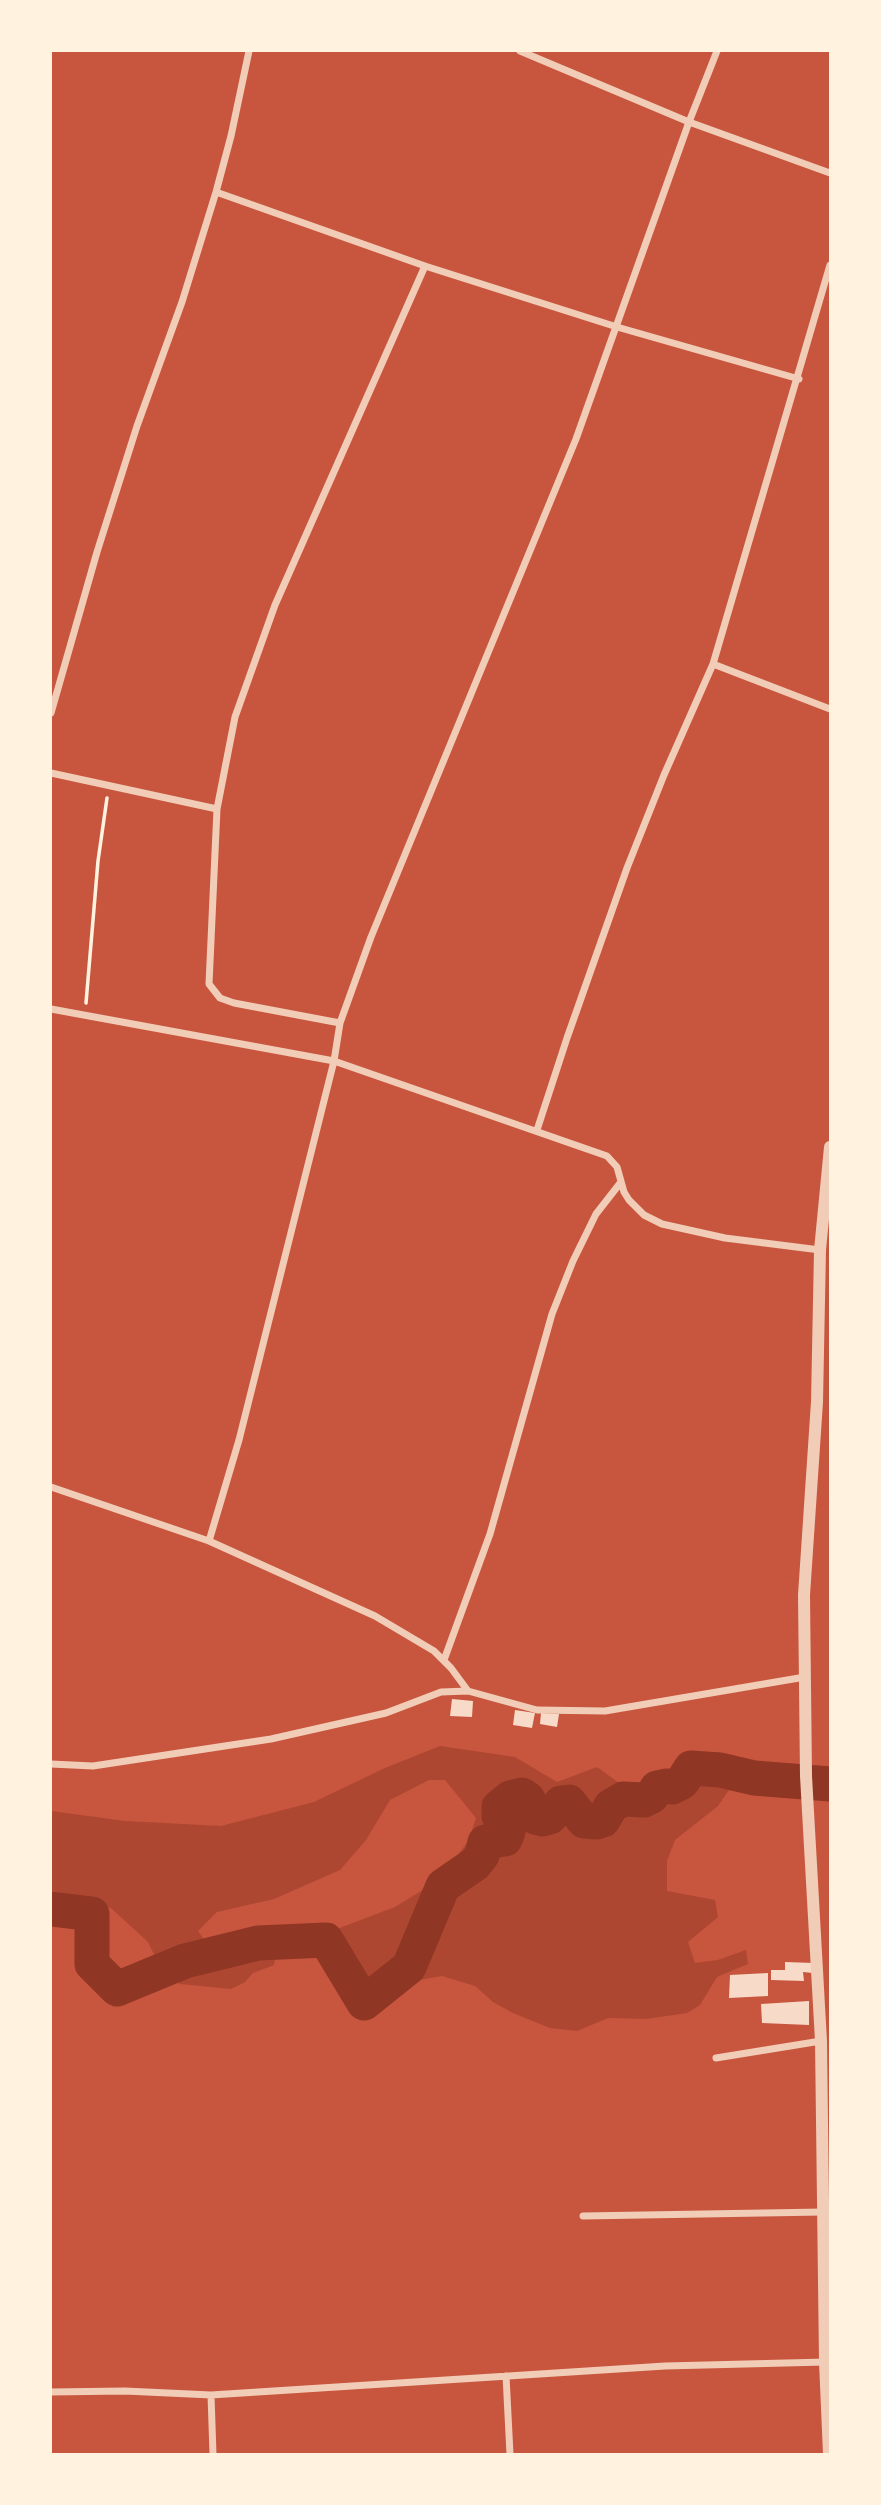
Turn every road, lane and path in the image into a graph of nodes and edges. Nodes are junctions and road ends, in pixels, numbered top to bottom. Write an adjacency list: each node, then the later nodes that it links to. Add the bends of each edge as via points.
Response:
1 (249, 51): 6 (street)
2 (520, 51): 4 (street)
3 (717, 51): 4 (street)
4 (689, 122): 5 (street); 9 (street)
5 (830, 173)
6 (216, 192): 7 (street); 13 (street, via 97,552)
7 (425, 265): 9 (street); 16 (street, via 275,605 235,717)
8 (830, 265): 10 (street)
9 (617, 327): 10 (street); 19 (street)
10 (799, 379): 11 (street)
11 (713, 664): 12 (street); 21 (street, via 627,868)
12 (830, 709)
13 (51, 713)
14 (51, 773): 15 (street)
15 (108, 785): 16 (street); 18 (path)
16 (216, 809): 19 (street, via 209,984 220,998 234,1003)
17 (51, 1009): 18 (street)
18 (86, 1016): 20 (street)
19 (340, 1023): 20 (street)
20 (334, 1061): 21 (street); 27 (street, via 239,1440)
21 (537, 1130): 23 (street, via 607,1156)
22 (830, 1147): 24 (street)
23 (621, 1182): 24 (street, via 636,1209 662,1224 725,1238); 28 (street, via 596,1214 552,1314 490,1534)
24 (820, 1250): 25 (street)
25 (824, 1314): 29 (street, via 804,1595)
26 (51, 1487): 27 (street)
27 (209, 1541): 28 (street, via 375,1616)
28 (444, 1660): 30 (street)
29 (805, 1677): 30 (street, via 605,1711 537,1710); 32 (street, via 806,1776)
30 (468, 1691): 31 (street, via 441,1692 386,1713 271,1739 93,1766)
31 (51, 1765)
32 (825, 2041): 33 (street); 34 (street)
33 (716, 2058)
34 (823, 2212): 35 (street); 36 (street)
35 (583, 2216)
36 (827, 2362): 37 (street); 42 (street)
37 (506, 2376): 39 (street); 41 (street)
38 (51, 2392): 39 (street)
39 (211, 2395): 40 (street)
40 (213, 2454)
41 (510, 2454)
42 (829, 2454)

